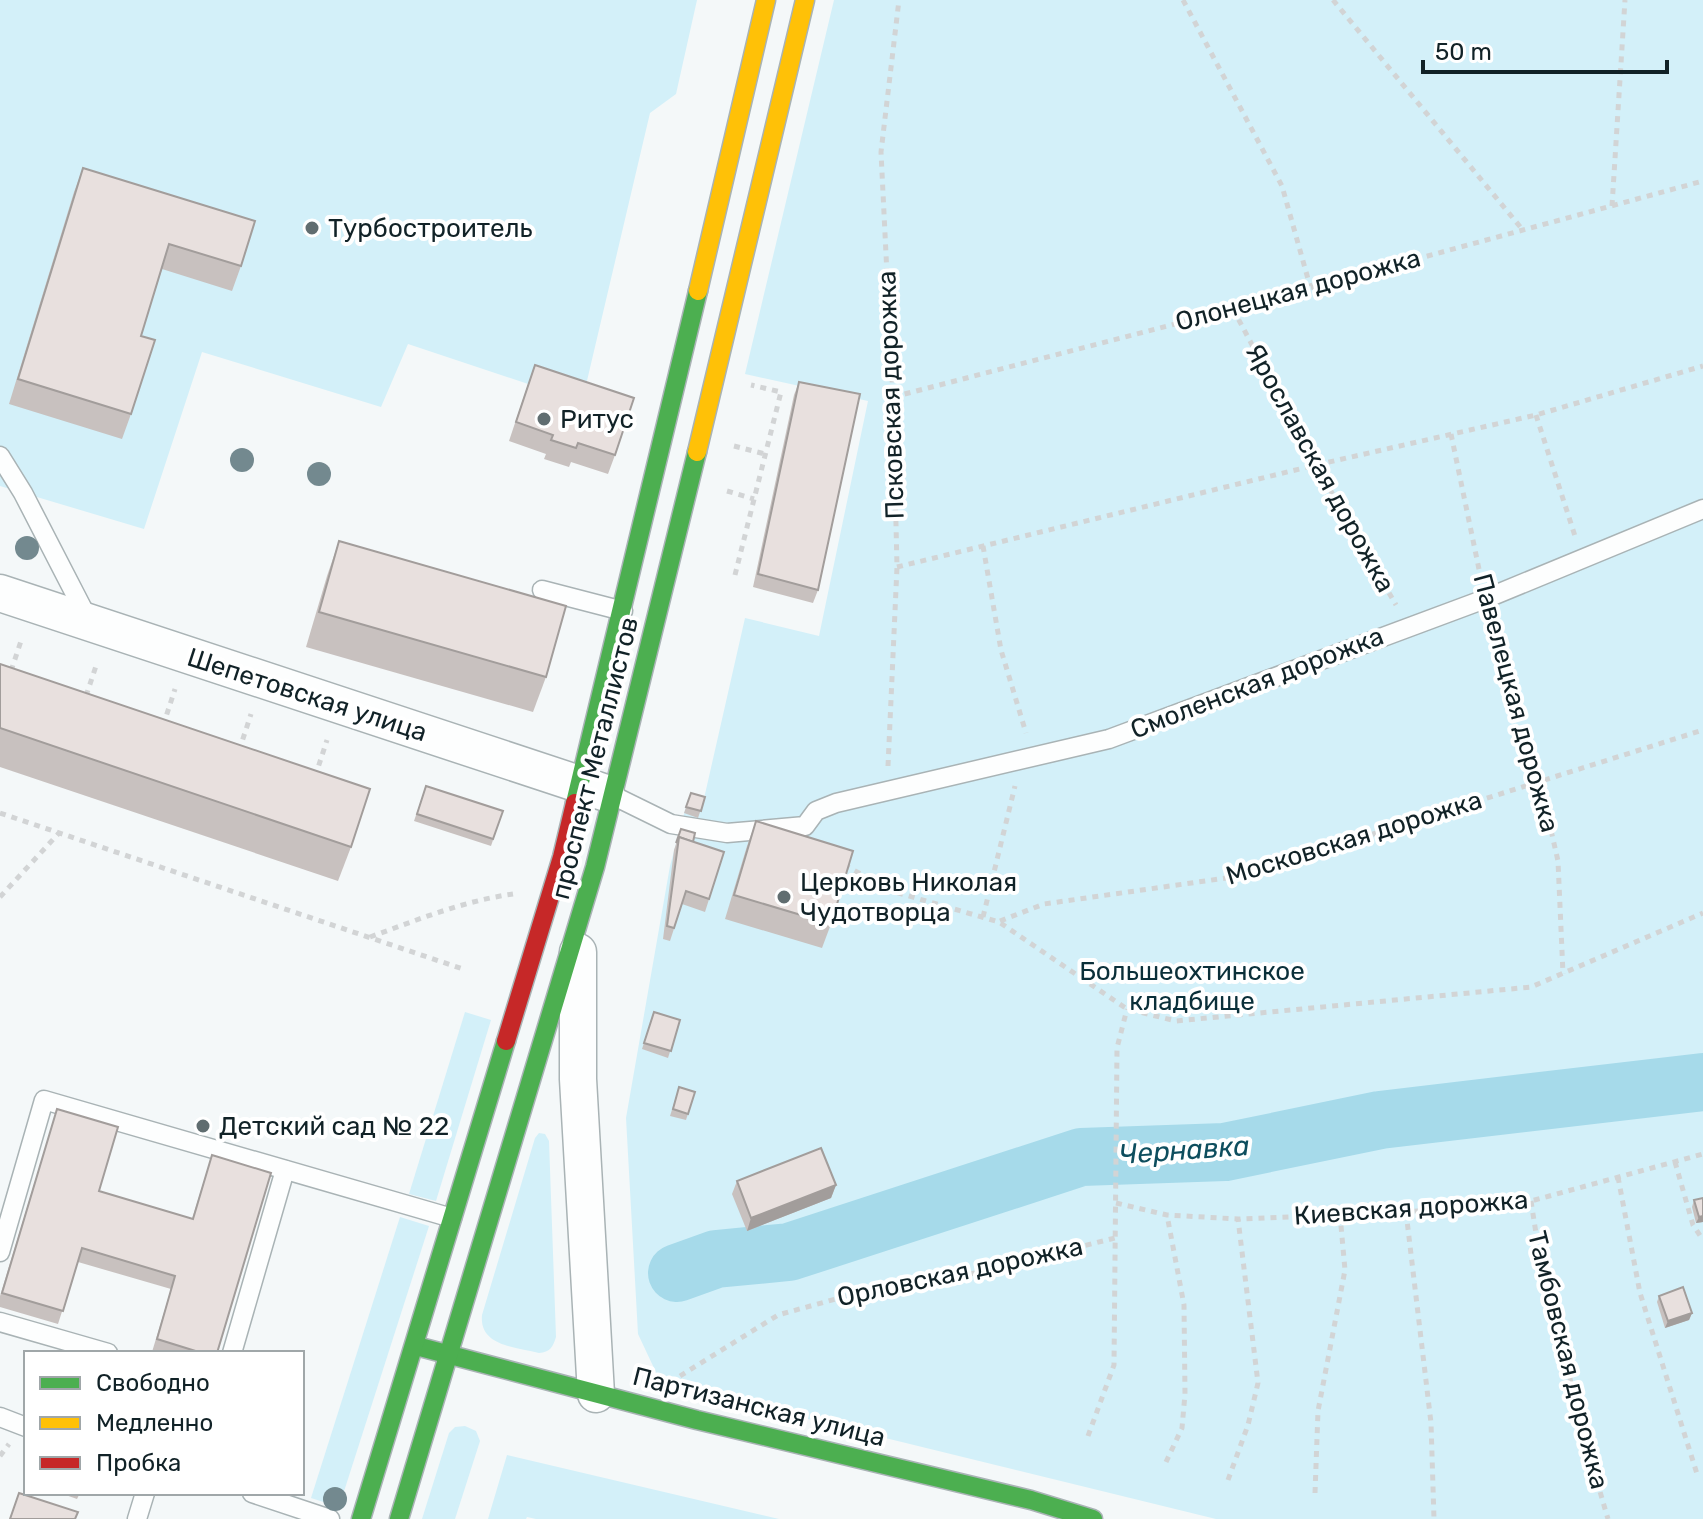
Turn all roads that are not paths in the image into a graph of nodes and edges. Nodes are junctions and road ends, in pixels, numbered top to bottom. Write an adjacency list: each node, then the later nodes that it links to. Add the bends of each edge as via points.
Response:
1 (766, 0): 7 (street, проспект Металлистов)
2 (805, 0): 9 (street, проспект Металлистов)
3 (0, 456): 8 (lane)
4 (1703, 509): 9 (lane, Смоленская дорожка, via 1485,599 1109,739 836,803 816,811 805,826 727,833 671,824)
5 (542, 590): 7 (lane)
6 (0, 593): 8 (street, Шепетовская улица)
7 (623, 611): 9 (street, проспект Металлистов)
8 (89, 623): 9 (street, Шепетовская улица)
9 (597, 791): 10 (street, проспект Металлистов); 12 (street, проспект Металлистов, via 537,941)
10 (578, 930): 18 (street, проспект Металлистов); 19 (street, via 578,1079)
11 (285, 1170): 12 (lane); 13 (lane, via 44,1100); 17 (lane)
12 (452, 1218): 15 (street, проспект Металлистов)
13 (0, 1252)
14 (0, 1322): 16 (lane)
15 (414, 1346): 18 (street, Партизанская улица); 27 (street, проспект Металлистов)
16 (101, 1351)
17 (233, 1351)
18 (450, 1355): 19 (street, Партизанская улица); 28 (street, проспект Металлистов)
19 (596, 1394): 24 (street, Партизанская улица)
20 (0, 1417): 21 (lane)
21 (24, 1426)
22 (144, 1495): 25 (lane)
23 (258, 1495): 26 (lane)
24 (1031, 1500): 29 (lane); 30 (street, Партизанская улица)
25 (137, 1519)
26 (330, 1519)
27 (361, 1519)
28 (399, 1519)
29 (1025, 1519)
30 (1093, 1519)

